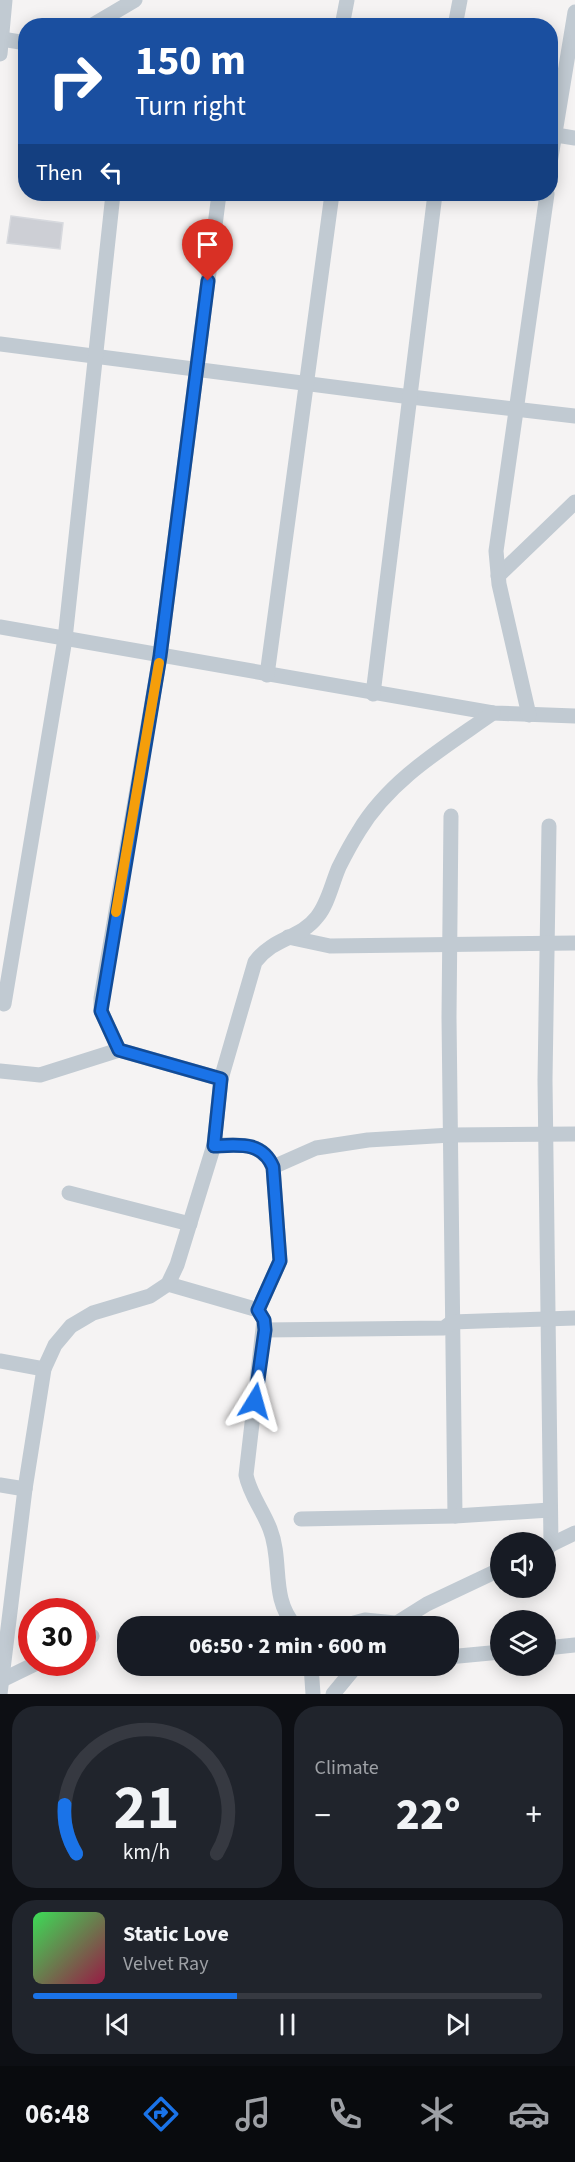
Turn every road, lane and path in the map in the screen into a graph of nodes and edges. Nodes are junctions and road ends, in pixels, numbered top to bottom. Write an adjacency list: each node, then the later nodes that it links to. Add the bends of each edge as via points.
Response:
1 (5, 0): 10 (street)
2 (135, 0): 6 (street)
3 (347, 0): 7 (street)
4 (460, 0): 8 (street)
5 (575, 12): 11 (street)
6 (105, 18)
7 (344, 18)
8 (457, 18)
9 (18, 44): 10 (street)
10 (1, 46)
11 (558, 102)
12 (558, 135): 13 (street)
13 (575, 138)
14 (112, 201): 20 (street)
15 (218, 201): 21 (street)
16 (331, 201): 22 (street)
17 (434, 201): 23 (street)
18 (546, 201): 24 (street)
19 (0, 344): 20 (street)
20 (96, 357): 21 (street); 29 (street)
21 (197, 369): 22 (street); 30 (street)
22 (307, 384): 23 (street); 31 (street)
23 (411, 398): 24 (street); 32 (street)
24 (515, 410): 25 (street); 27 (street, via 496,551)
25 (575, 416)
26 (575, 502): 27 (street)
27 (498, 576): 34 (street)
28 (0, 627): 29 (street)
29 (65, 639): 30 (street); 42 (street)
30 (160, 656): 31 (street); 43 (street, via 101,998 103,1017)
31 (267, 675): 32 (street)
32 (373, 694): 33 (street)
33 (493, 713): 34 (street); 38 (street, via 394,788 360,829 320,915 311,925)
34 (529, 715): 35 (street)
35 (575, 716)
36 (451, 816): 41 (street)
37 (549, 826): 39 (street)
38 (288, 937): 41 (street, via 330,946); 45 (street, via 265,949 255,962)
39 (547, 943): 40 (street); 41 (street); 46 (street)
40 (575, 943)
41 (450, 944): 48 (street)
42 (4, 1004)
43 (119, 1050): 44 (street, via 40,1075); 45 (street)
44 (0, 1071)
45 (221, 1079): 49 (street)
46 (546, 1134): 47 (street); 48 (street); 56 (street)
47 (575, 1134)
48 (451, 1135): 50 (street, via 340,1143 316,1148); 57 (street)
49 (214, 1146): 50 (street, via 251,1146 268,1156); 52 (street)
50 (273, 1167): 54 (street, via 280,1261)
51 (69, 1193): 52 (street)
52 (190, 1224): 53 (street)
53 (168, 1284): 54 (street); 60 (street, via 150,1296 93,1313 71,1326 55,1345)
54 (258, 1310): 58 (street)
55 (575, 1318): 56 (street)
56 (548, 1320): 57 (street); 63 (street)
57 (452, 1322): 58 (street, via 444,1328); 64 (street)
58 (265, 1330): 71 (street, via 246,1474 249,1492 270,1529 279,1600)
59 (0, 1361): 60 (street)
60 (44, 1369): 62 (street)
61 (0, 1485): 62 (street)
62 (25, 1489): 70 (street)
63 (550, 1510): 64 (street); 66 (street)
64 (455, 1516): 65 (street)
65 (301, 1519)
66 (549, 1532)
67 (575, 1533): 68 (street)
68 (556, 1542)
69 (490, 1574): 72 (street)
70 (5, 1608): 80 (street)
71 (289, 1616)
72 (408, 1616)
73 (575, 1645): 74 (street)
74 (556, 1647)
75 (490, 1653): 76 (street)
76 (459, 1656)
77 (18, 1675): 80 (street)
78 (312, 1676): 81 (street)
79 (348, 1676): 82 (street)
80 (1, 1685)
81 (313, 1694)
82 (333, 1694)

